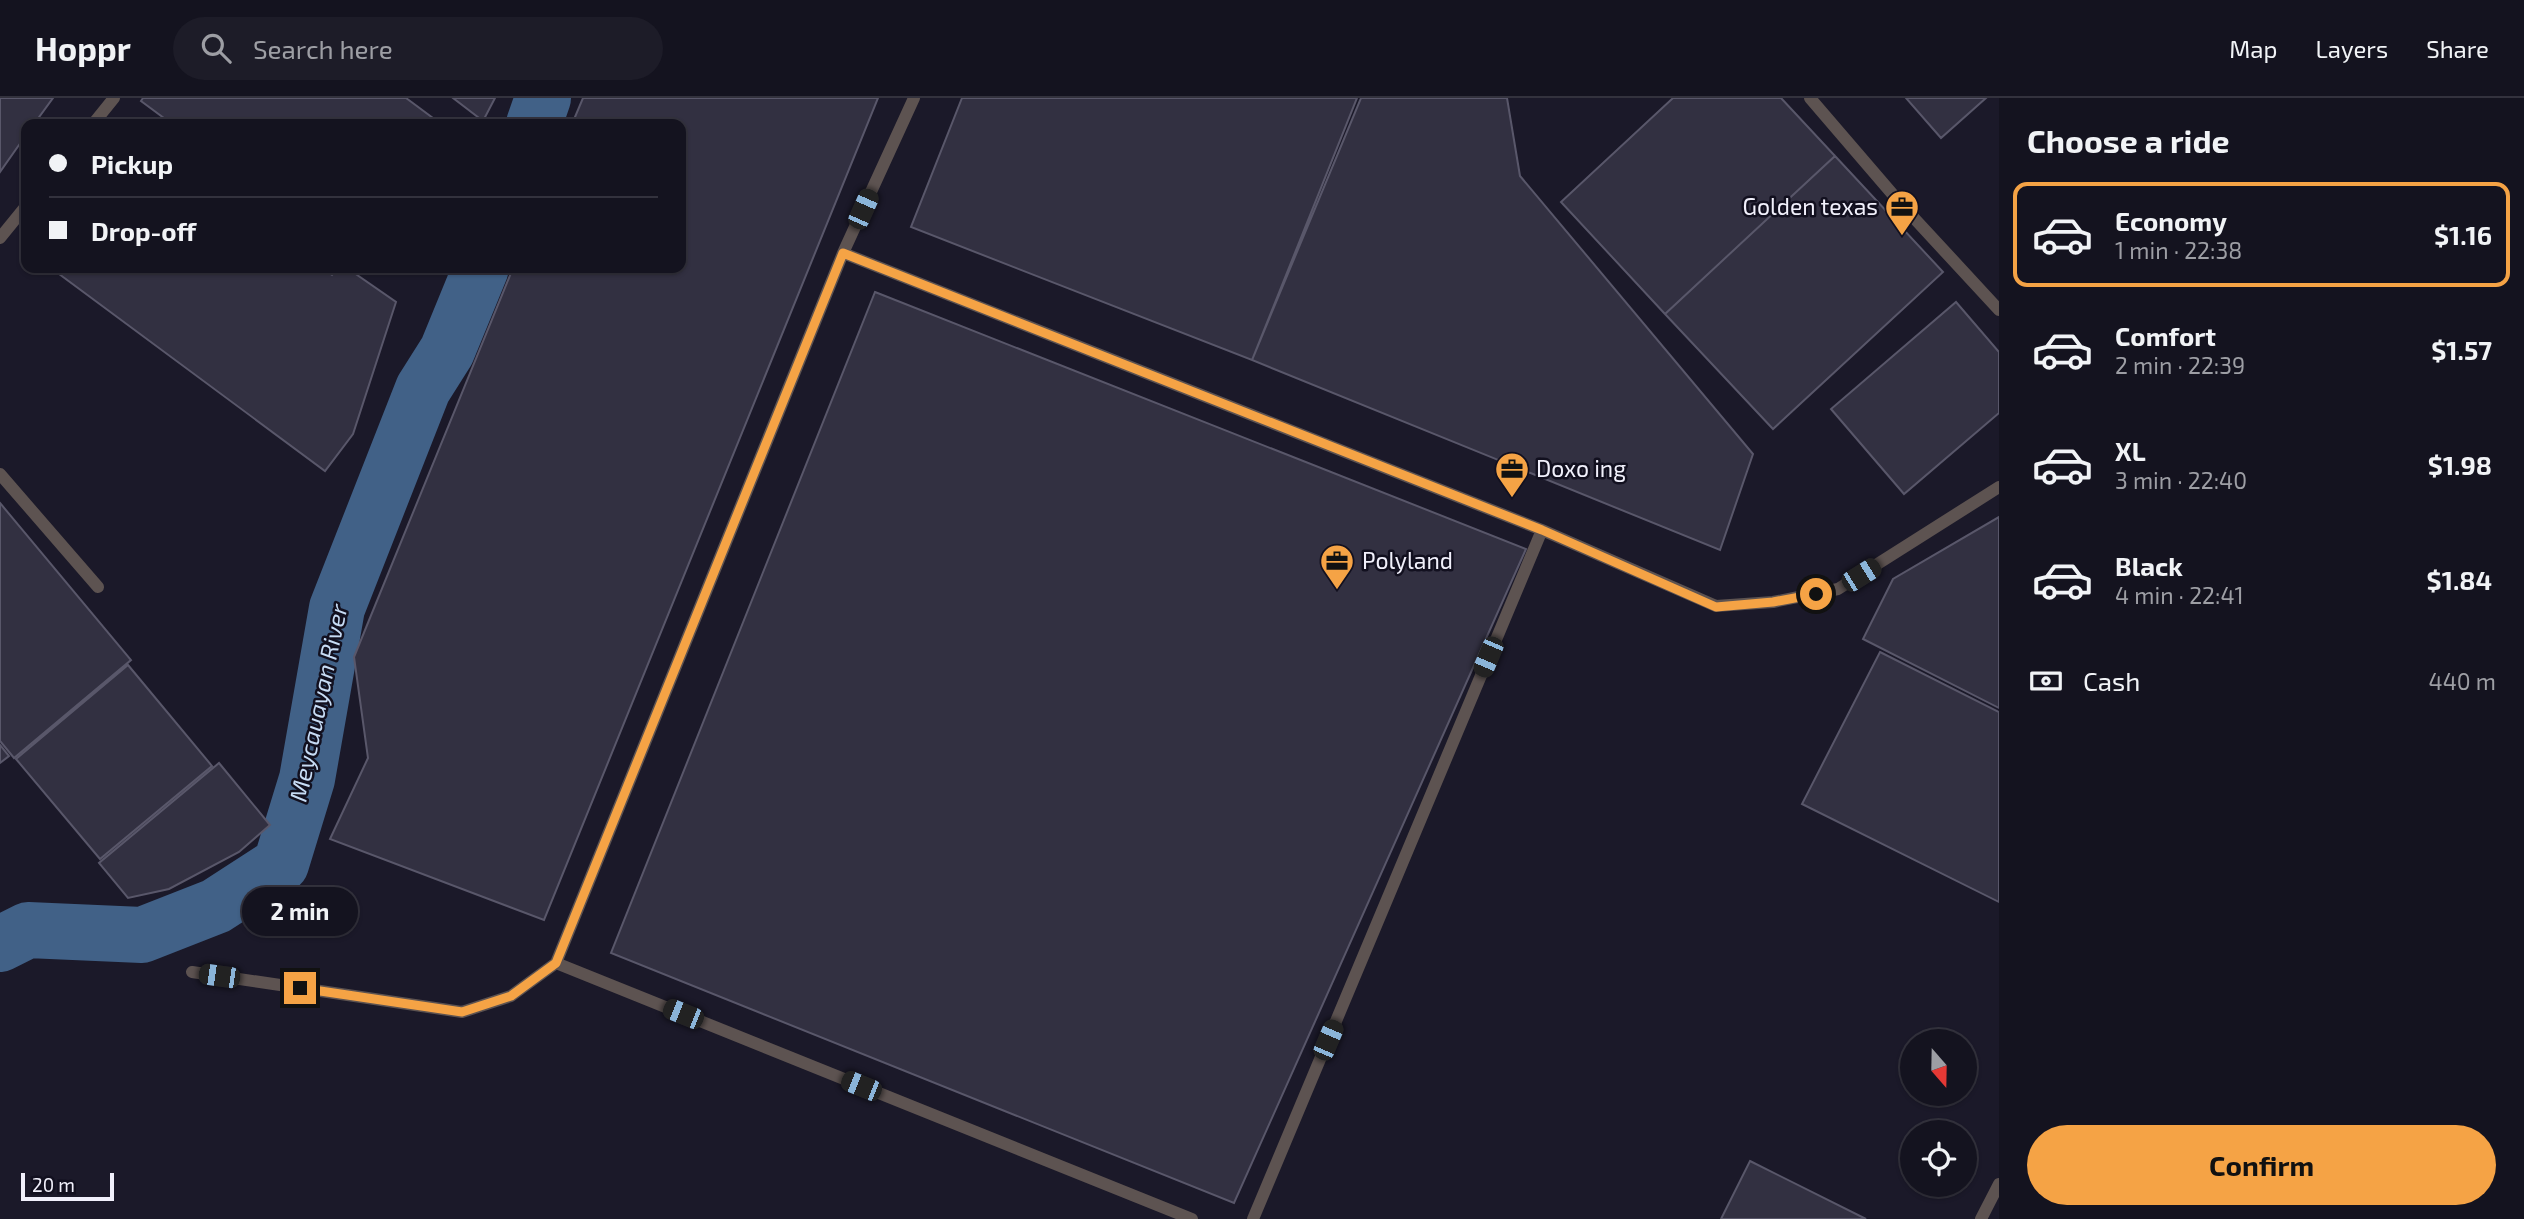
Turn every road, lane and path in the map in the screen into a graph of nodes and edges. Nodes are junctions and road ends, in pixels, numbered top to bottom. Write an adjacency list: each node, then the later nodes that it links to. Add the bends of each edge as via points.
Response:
1 (114, 98): 4 (lane)
2 (914, 98): 7 (lane)
3 (1810, 98): 8 (lane)
4 (97, 119)
5 (21, 212): 6 (lane)
6 (0, 238)
7 (843, 253): 11 (lane); 13 (lane)
8 (1999, 310)
9 (0, 474): 12 (lane)
10 (1999, 488): 11 (lane, via 1838,589 1773,602 1716,607)
11 (1542, 530): 17 (lane)
12 (97, 587)
13 (556, 963): 14 (lane, via 511,996 462,1012); 16 (lane)
14 (191, 972)
15 (1999, 1184): 18 (lane)
16 (1192, 1219)
17 (1253, 1219)
18 (1982, 1219)

